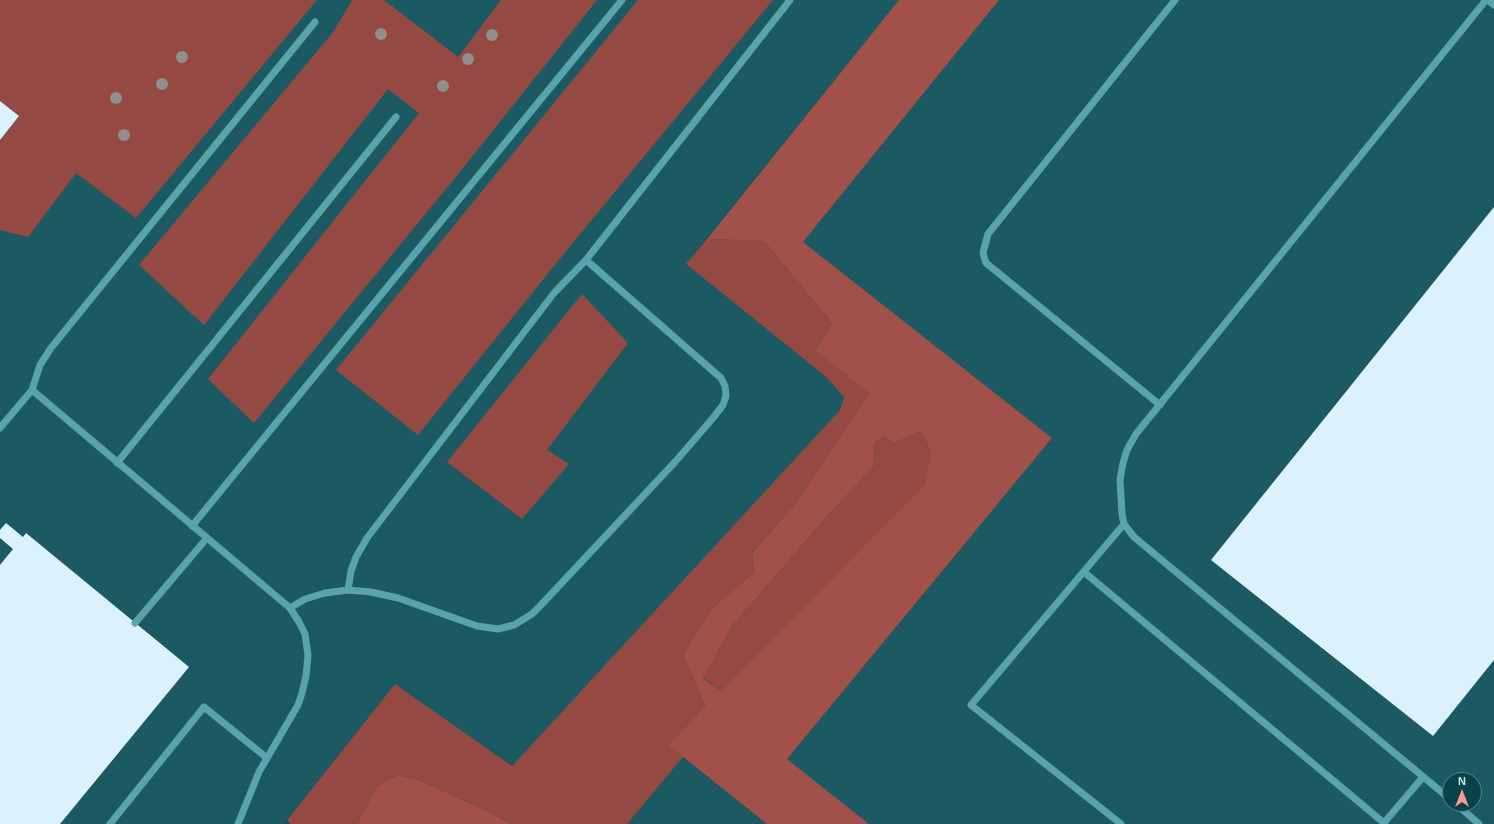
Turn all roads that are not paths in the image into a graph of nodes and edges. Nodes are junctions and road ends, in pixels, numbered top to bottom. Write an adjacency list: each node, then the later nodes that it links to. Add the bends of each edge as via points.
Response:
1 (622, 0): 14 (lane)
2 (790, 0): 8 (lane)
3 (1175, 0): 10 (lane, via 988,234 983,253 986,263)
4 (1487, 0): 5 (lane); 10 (lane)
5 (1494, 5)
6 (315, 22): 9 (lane, via 51,348 40,365)
7 (396, 117): 12 (lane)
8 (586, 260): 17 (lane, via 554,293 368,538 351,571); 17 (lane, via 721,378 726,396 723,405 675,462 541,605 514,625 498,629 478,626 398,598)
9 (32, 390): 11 (lane); 12 (lane)
10 (1160, 405): 13 (lane, via 1136,434 1122,463 1120,500)
11 (0, 428)
12 (117, 463): 14 (lane)
13 (1124, 524): 16 (lane); 21 (lane, via 1134,537)
14 (192, 526): 15 (lane)
15 (207, 538): 18 (lane); 19 (lane)
16 (1084, 572): 26 (lane, via 971,706); 27 (lane)
17 (348, 590): 18 (lane, via 305,599)
18 (290, 608): 20 (lane, via 305,634 308,655 306,676 298,705)
19 (135, 623)
20 (267, 758): 24 (lane, via 204,707); 25 (lane)
21 (1423, 777): 22 (lane); 27 (lane)
22 (1442, 792)
23 (1465, 812): 28 (lane)
24 (110, 824)
25 (238, 824)
26 (1121, 824)
27 (1384, 824)
28 (1479, 824)

